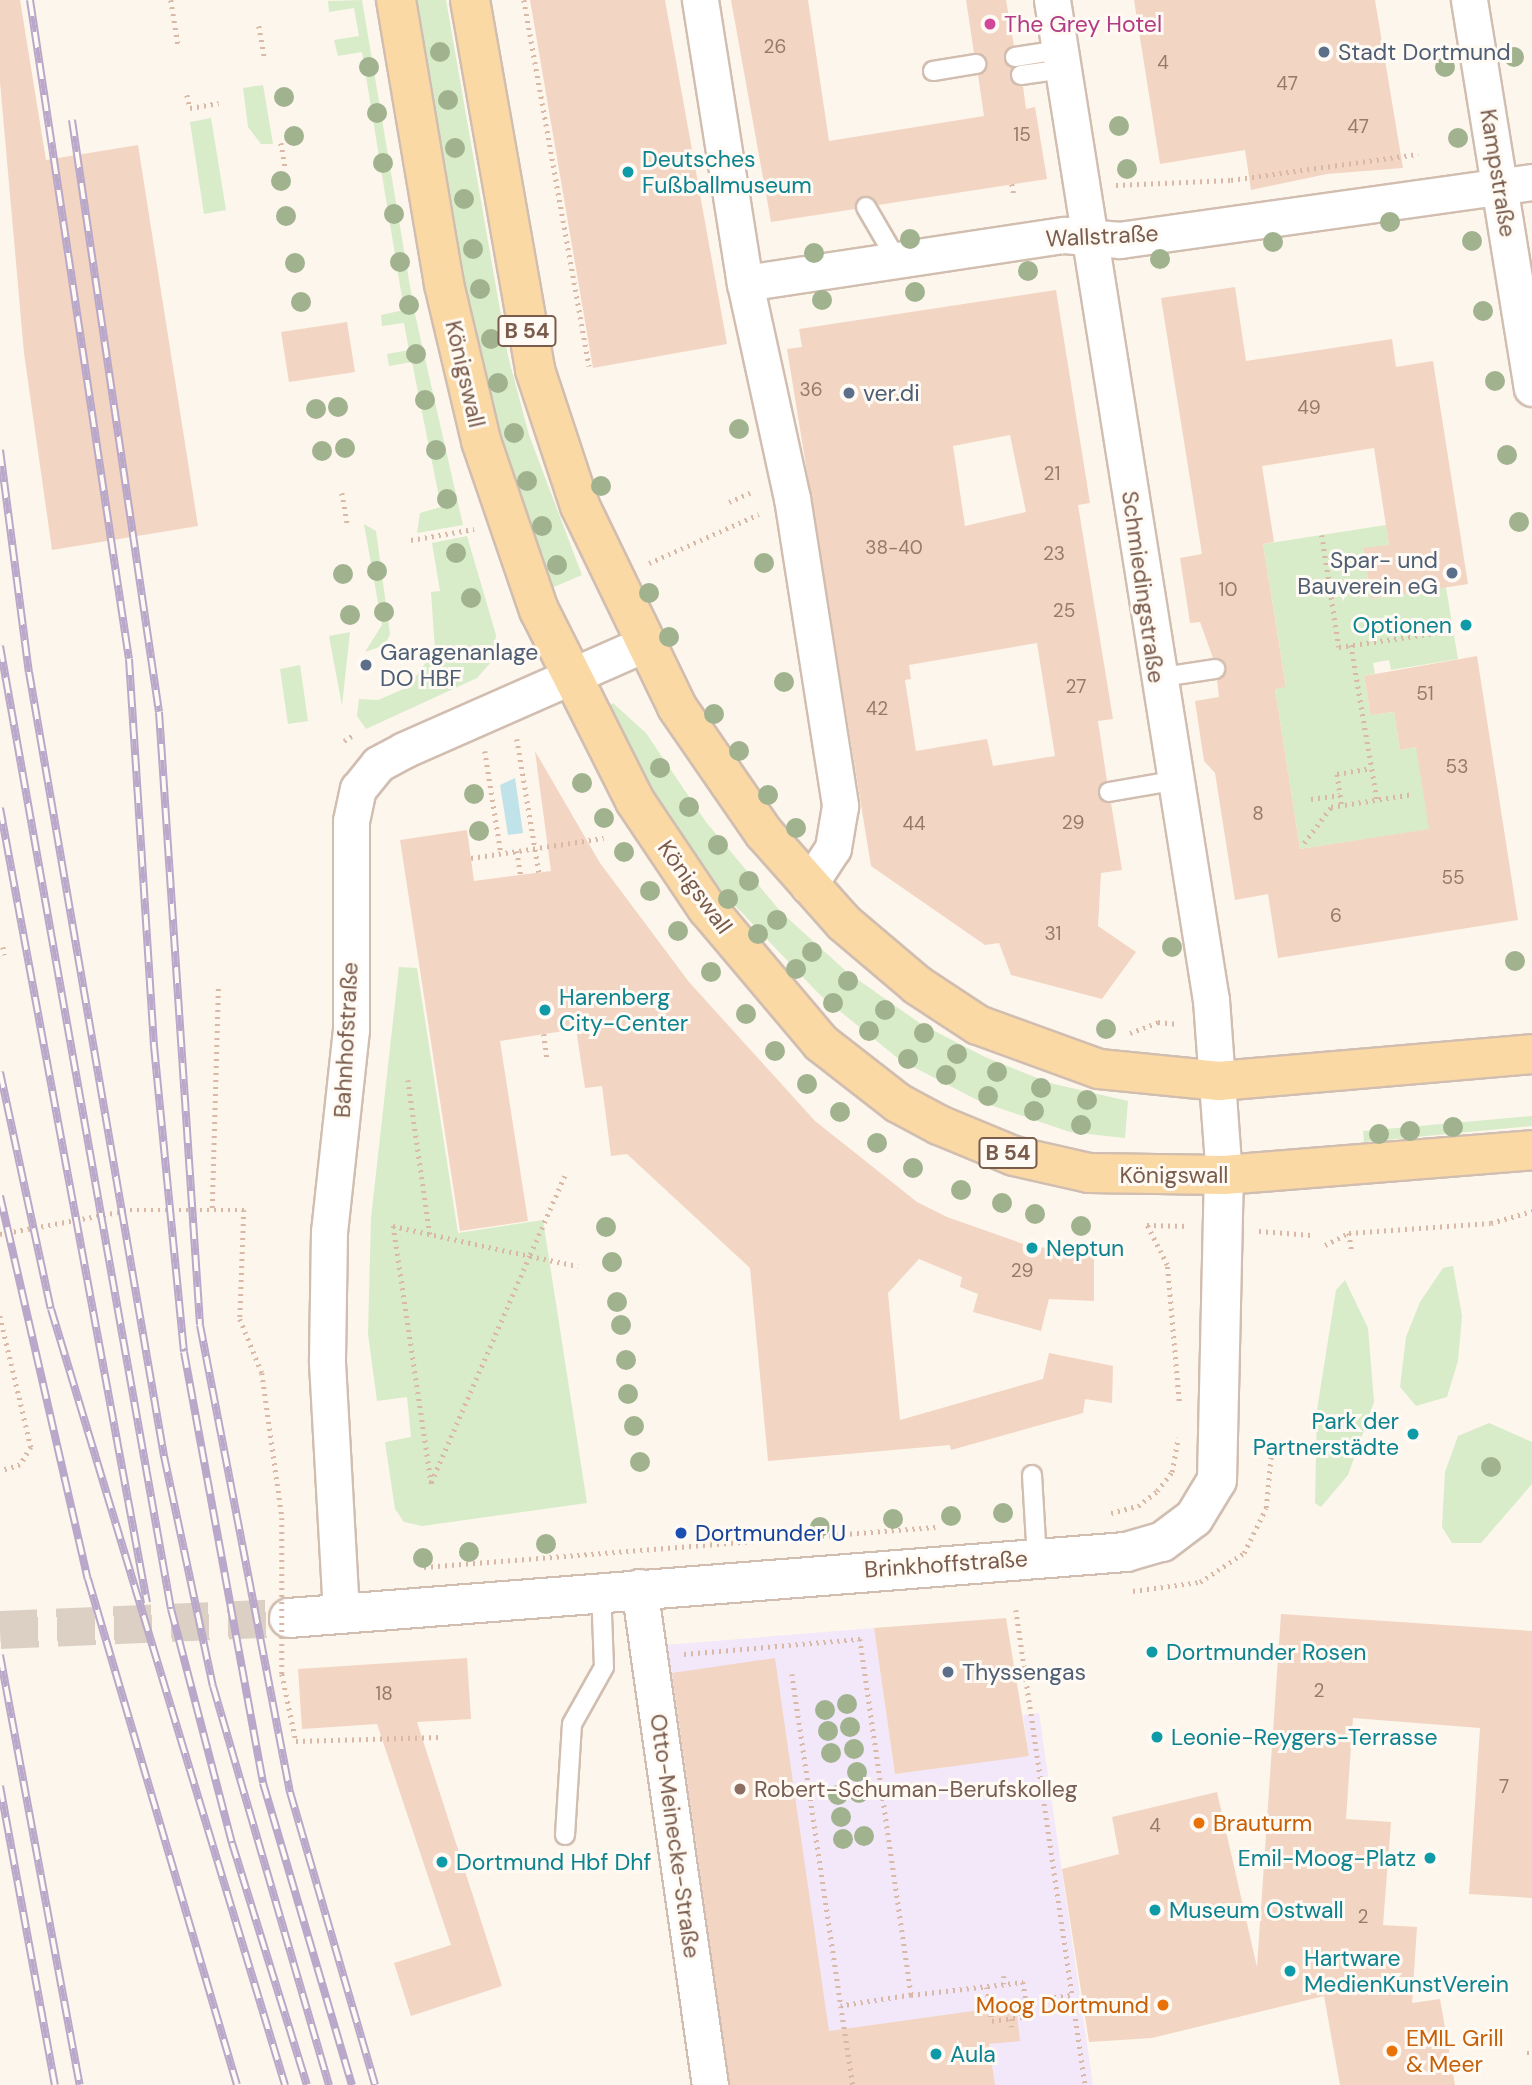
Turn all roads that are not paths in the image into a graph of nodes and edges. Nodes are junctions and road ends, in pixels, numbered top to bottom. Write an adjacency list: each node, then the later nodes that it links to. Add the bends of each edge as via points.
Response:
1 (396, 0): 20 (main road, Königswall / B 54, via 444,284 481,440)
2 (470, 0): 17 (main road, B 54, via 536,370 608,575)
3 (700, 0): 15 (street)
4 (1052, 0): 7 (street, Schmiedingstraße)
5 (1469, 0): 11 (street, Kampstraße)
6 (1015, 57): 7 (lane)
7 (1061, 60): 10 (lane); 13 (street, Schmiedingstraße)
8 (976, 64): 9 (lane)
9 (933, 71)
10 (1021, 75)
11 (1516, 183): 13 (street, Wallstraße, via 1120,240); 16 (street, Kampstraße)
12 (866, 207): 14 (lane)
13 (1091, 236): 14 (street, Wallstraße, via 1064,235); 19 (street, Schmiedingstraße)
14 (897, 260): 15 (street, Wallstraße)
15 (745, 283): 23 (street, via 775,493 841,749 840,806 833,848)
16 (1532, 388)
17 (642, 645): 20 (street, Bahnhofstraße); 23 (main road, B 54, via 748,810)
18 (1215, 669): 19 (lane)
19 (1156, 678): 21 (street, Schmiedingstraße)
20 (569, 679): 27 (main road, Königswall / B 54, via 635,801 707,908 821,1043 873,1086 939,1125 1049,1166 1115,1175); 32 (street, Bahnhofstraße, via 395,755 358,789 351,821 351,1030 329,1232 327,1359)
21 (1173, 781): 22 (lane); 25 (street, Schmiedingstraße)
22 (1109, 792)
23 (808, 886): 25 (main road, B 54, via 917,985 1007,1039 1099,1069)
24 (1532, 1054): 25 (main road, B 54)
25 (1219, 1081): 27 (street, Schmiedingstraße)
26 (1532, 1150): 27 (main road, Königswall / B 54)
27 (1224, 1175): 29 (street, Brinkhoffstraße, via 1217,1480 1194,1518 1162,1542 1126,1552)
28 (1032, 1475): 29 (lane)
29 (1037, 1558): 30 (street, Brinkhoffstraße)
30 (639, 1587): 31 (street, Brinkhoffstraße); 35 (street, Otto-Meinecke-Straße, via 649,1657 663,1697 712,2036)
31 (601, 1590): 32 (street, Brinkhoffstraße); 34 (lane, via 604,1667 572,1724)
32 (341, 1596): 33 (street, Brinkhoffstraße)
33 (289, 1618)
34 (565, 1835)
35 (710, 2085)

